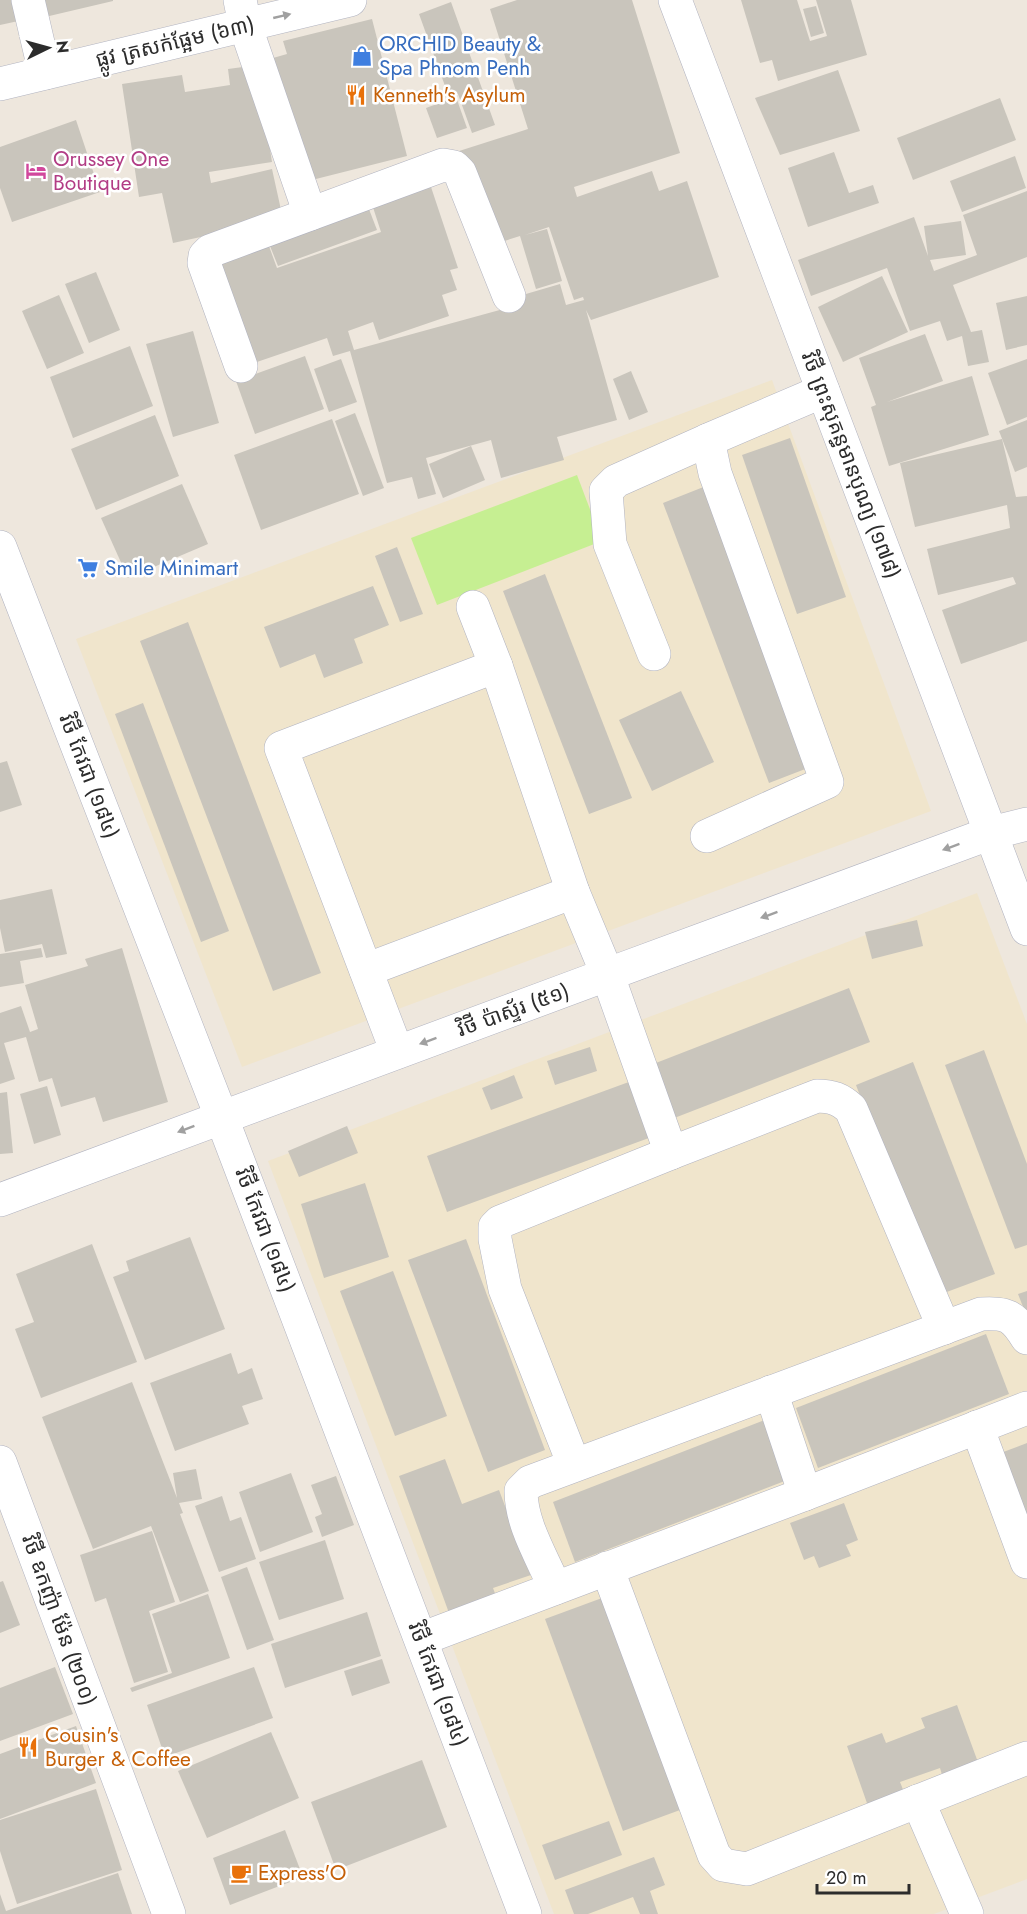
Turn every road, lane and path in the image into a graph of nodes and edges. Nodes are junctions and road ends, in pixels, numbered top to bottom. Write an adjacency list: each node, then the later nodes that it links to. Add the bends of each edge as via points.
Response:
1 (28, 0): 5 (street)
2 (350, 0): 4 (street, ផ្លូវ ត្រសក់ផ្អែម (៦៣), one-way to 2)
3 (675, 0): 10 (street, វិថី ព្រះសុគន្ធមានបុណ្យ (១៧៨))
4 (242, 13): 5 (street, ផ្លូវ ត្រសក់ផ្អែម (៦៣)); 7 (street)
5 (45, 73): 6 (street, ផ្លូវ ត្រសក់ផ្អែម (៦៣))
6 (0, 84)
7 (310, 214): 8 (street, via 443,165 454,166); 9 (street, via 205,256 204,263)
8 (509, 296)
9 (241, 366)
10 (823, 391): 11 (street); 17 (street, វិថី ព្រះសុគន្ធមានបុណ្យ (១៧៨))
11 (708, 440): 14 (street, via 616,482 606,491 610,544); 18 (street, via 715,473 827,782)
12 (0, 547): 24 (street, វិថី កែវជា (១៨៤))
13 (473, 607): 15 (street)
14 (654, 654)
15 (496, 666): 19 (street); 21 (street, via 281,748)
16 (1027, 824): 17 (street, វិថី ប៉ាស្ទ័រ (៥១))
17 (991, 832): 20 (street, វិថី ព្រះសុគន្ធមានបុណ្យ (១៧៨)); 22 (street, វិថី ប៉ាស្ទ័រ (៥១), one-way to 22)
18 (707, 836)
19 (573, 892): 21 (street); 22 (street)
20 (1027, 929)
21 (366, 970): 23 (street)
22 (608, 976): 23 (street, វិថី ប៉ាស្ទ័រ (៥១), one-way to 23); 25 (street)
23 (397, 1052): 24 (street, វិថី ប៉ាស្ទ័រ (៥១))
24 (222, 1116): 26 (street, វិថី ប៉ាស្ទ័រ (៥១), one-way to 26); 38 (street, វិថី កែវជា (១៨៤))
25 (671, 1153): 27 (street, via 818,1096 842,1101 851,1109); 33 (street, via 495,1227 505,1288)
26 (0, 1200)
27 (944, 1328): 28 (street, via 981,1314 1002,1313 1018,1323); 29 (street)
28 (1027, 1338)
29 (771, 1392): 33 (street); 34 (street)
30 (1027, 1408): 31 (street)
31 (977, 1426): 34 (street); 35 (street)
32 (0, 1462): 41 (street, វិថី ឧកញ៉ា ម៉ែន (២០០))
33 (574, 1465): 37 (street, via 530,1482 521,1491 526,1521)
34 (805, 1494): 36 (street)
35 (1027, 1562)
36 (606, 1568): 37 (street); 40 (street, via 714,1855 723,1865 747,1869)
37 (555, 1588): 38 (street)
38 (421, 1639): 42 (street, វិថី កែវជា (១៨៤))
39 (1027, 1758): 40 (street)
40 (918, 1800): 43 (street)
41 (169, 1914)
42 (525, 1914)
43 (967, 1914)

